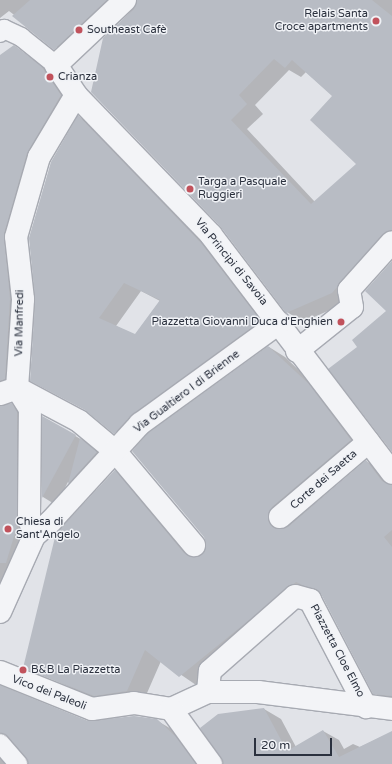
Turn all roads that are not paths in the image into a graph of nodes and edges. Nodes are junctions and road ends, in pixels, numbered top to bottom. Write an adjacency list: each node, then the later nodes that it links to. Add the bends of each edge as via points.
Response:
1 (125, 0): 3 (street)
2 (0, 33): 3 (street, via 4,29 21,37)
3 (56, 64): 4 (street, Via Principi di Savoia)
4 (76, 95): 5 (street, Via Manfredi, via 39,157); 7 (street, Via Principi di Savoia, via 212,235)
5 (8, 235): 9 (street, Via Manfredi, via 23,299)
6 (392, 242): 8 (street, via 349,290 352,307)
7 (279, 323): 8 (street, Via Principi di Savoia); 11 (street, Via Gualtiero I di Brienne, via 140,424)
8 (297, 351): 10 (street, Via Principi di Savoia)
9 (8, 391): 11 (street, via 80,421); 14 (street, via 30,410 28,518)
10 (368, 442): 12 (street, Via Principi di Savoia); 13 (street, Corte dei Saetta)
11 (115, 451): 14 (street, Via Gualtiero I di Brienne); 15 (street)
12 (392, 473)
13 (280, 517)
14 (34, 536): 16 (street, Via Gualtiero I di Brienne)
15 (194, 545)
16 (0, 612)
17 (0, 672): 20 (street, Vico dei Paleoli, via 92,710 134,704)
18 (208, 692): 19 (street, Piazzetta Cloe Elmo, via 258,692); 19 (street, Piazzetta Cloe Elmo, via 210,670 295,596 310,600); 20 (street, Piazzetta Cloe Elmo)
19 (366, 707): 21 (street, Piazzetta Cloe Elmo)
20 (171, 709): 24 (street)
21 (392, 709)
22 (2, 747): 23 (street)
23 (18, 764)
24 (211, 764)

